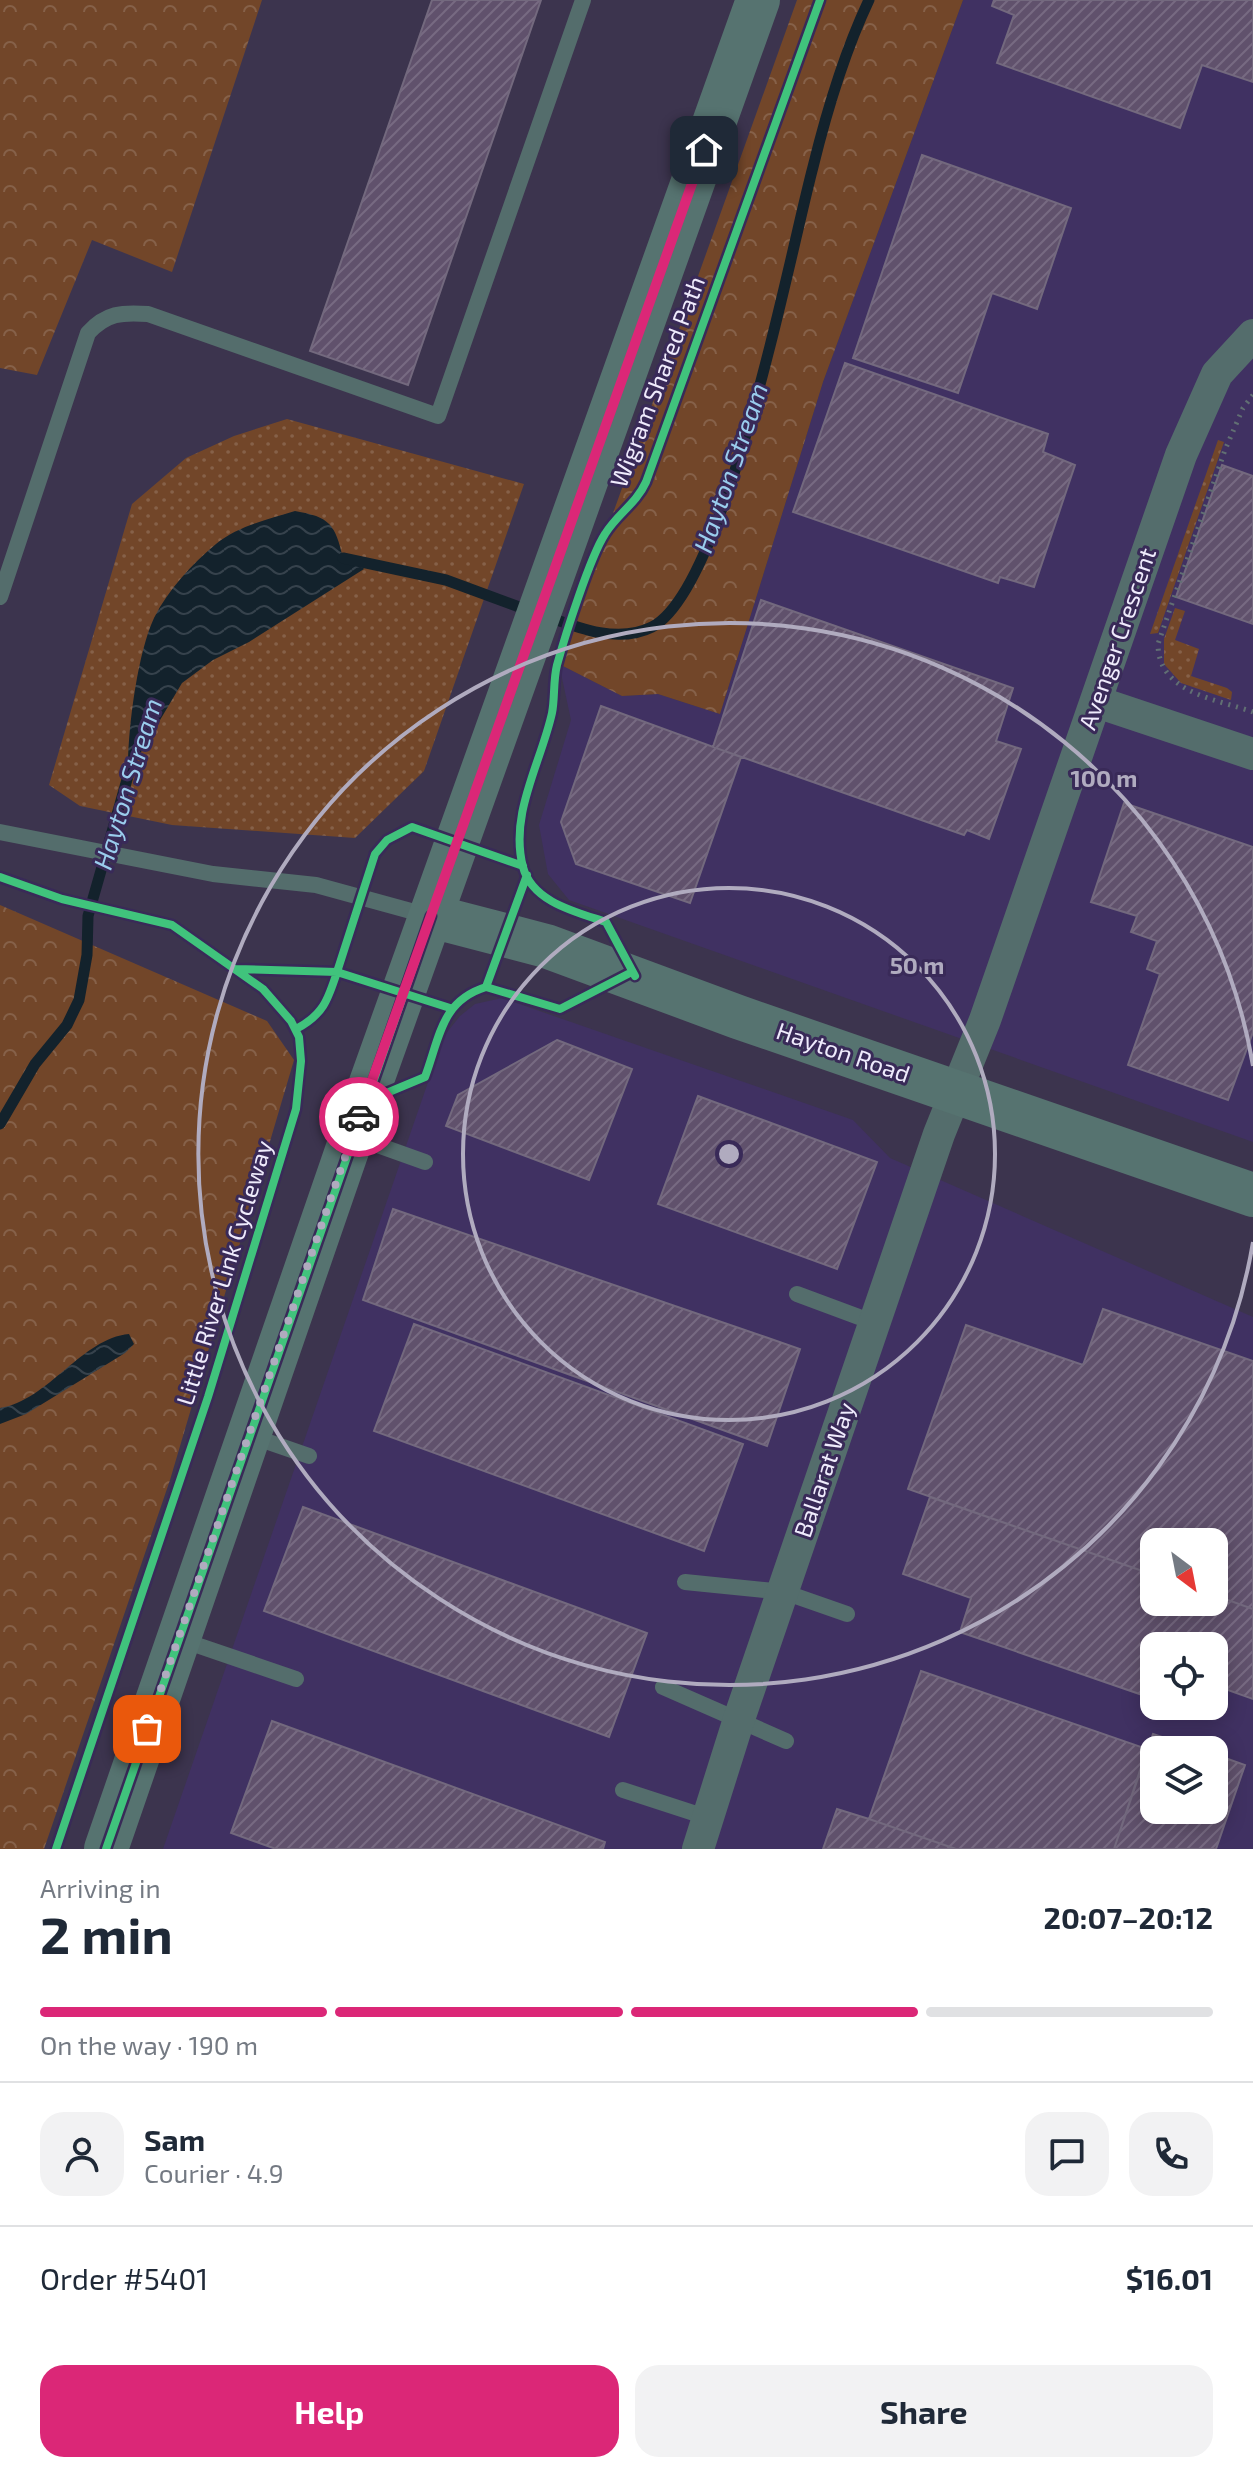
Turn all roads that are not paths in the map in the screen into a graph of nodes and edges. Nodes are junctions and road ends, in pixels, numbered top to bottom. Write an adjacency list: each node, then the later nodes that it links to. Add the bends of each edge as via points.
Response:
1 (583, 0): 4 (lane, via 438,416 148,314 122,312 100,320 88,333)
2 (758, 0): 8 (main road)
3 (1253, 335): 5 (street, Avenger Crescent, via 1217,374 1197,413)
4 (0, 597)
5 (1097, 702): 6 (street); 9 (street, Avenger Crescent)
6 (1253, 754)
7 (0, 832): 8 (lane, via 213,874 316,885)
8 (431, 916): 9 (main road, Hayton Road, via 546,946); 10 (main road)
9 (958, 1092): 12 (main road, Hayton Road); 14 (street, Ballarat Way)
10 (352, 1136): 11 (lane); 15 (main road)
11 (425, 1162)
12 (1253, 1195)
13 (797, 1294): 14 (lane)
14 (875, 1323): 18 (street, Ballarat Way)
15 (250, 1436): 16 (lane); 20 (main road)
16 (309, 1456)
17 (685, 1582): 18 (lane)
18 (784, 1592): 19 (lane); 23 (street, Ballarat Way)
19 (847, 1614)
20 (177, 1639): 21 (lane); 27 (main road)
21 (296, 1679)
22 (663, 1687): 23 (lane)
23 (739, 1719): 24 (lane); 26 (street, Ballarat Way)
24 (786, 1741)
25 (623, 1790): 26 (lane)
26 (709, 1818): 28 (street, Ballarat Way)
27 (106, 1849)
28 (698, 1849)

